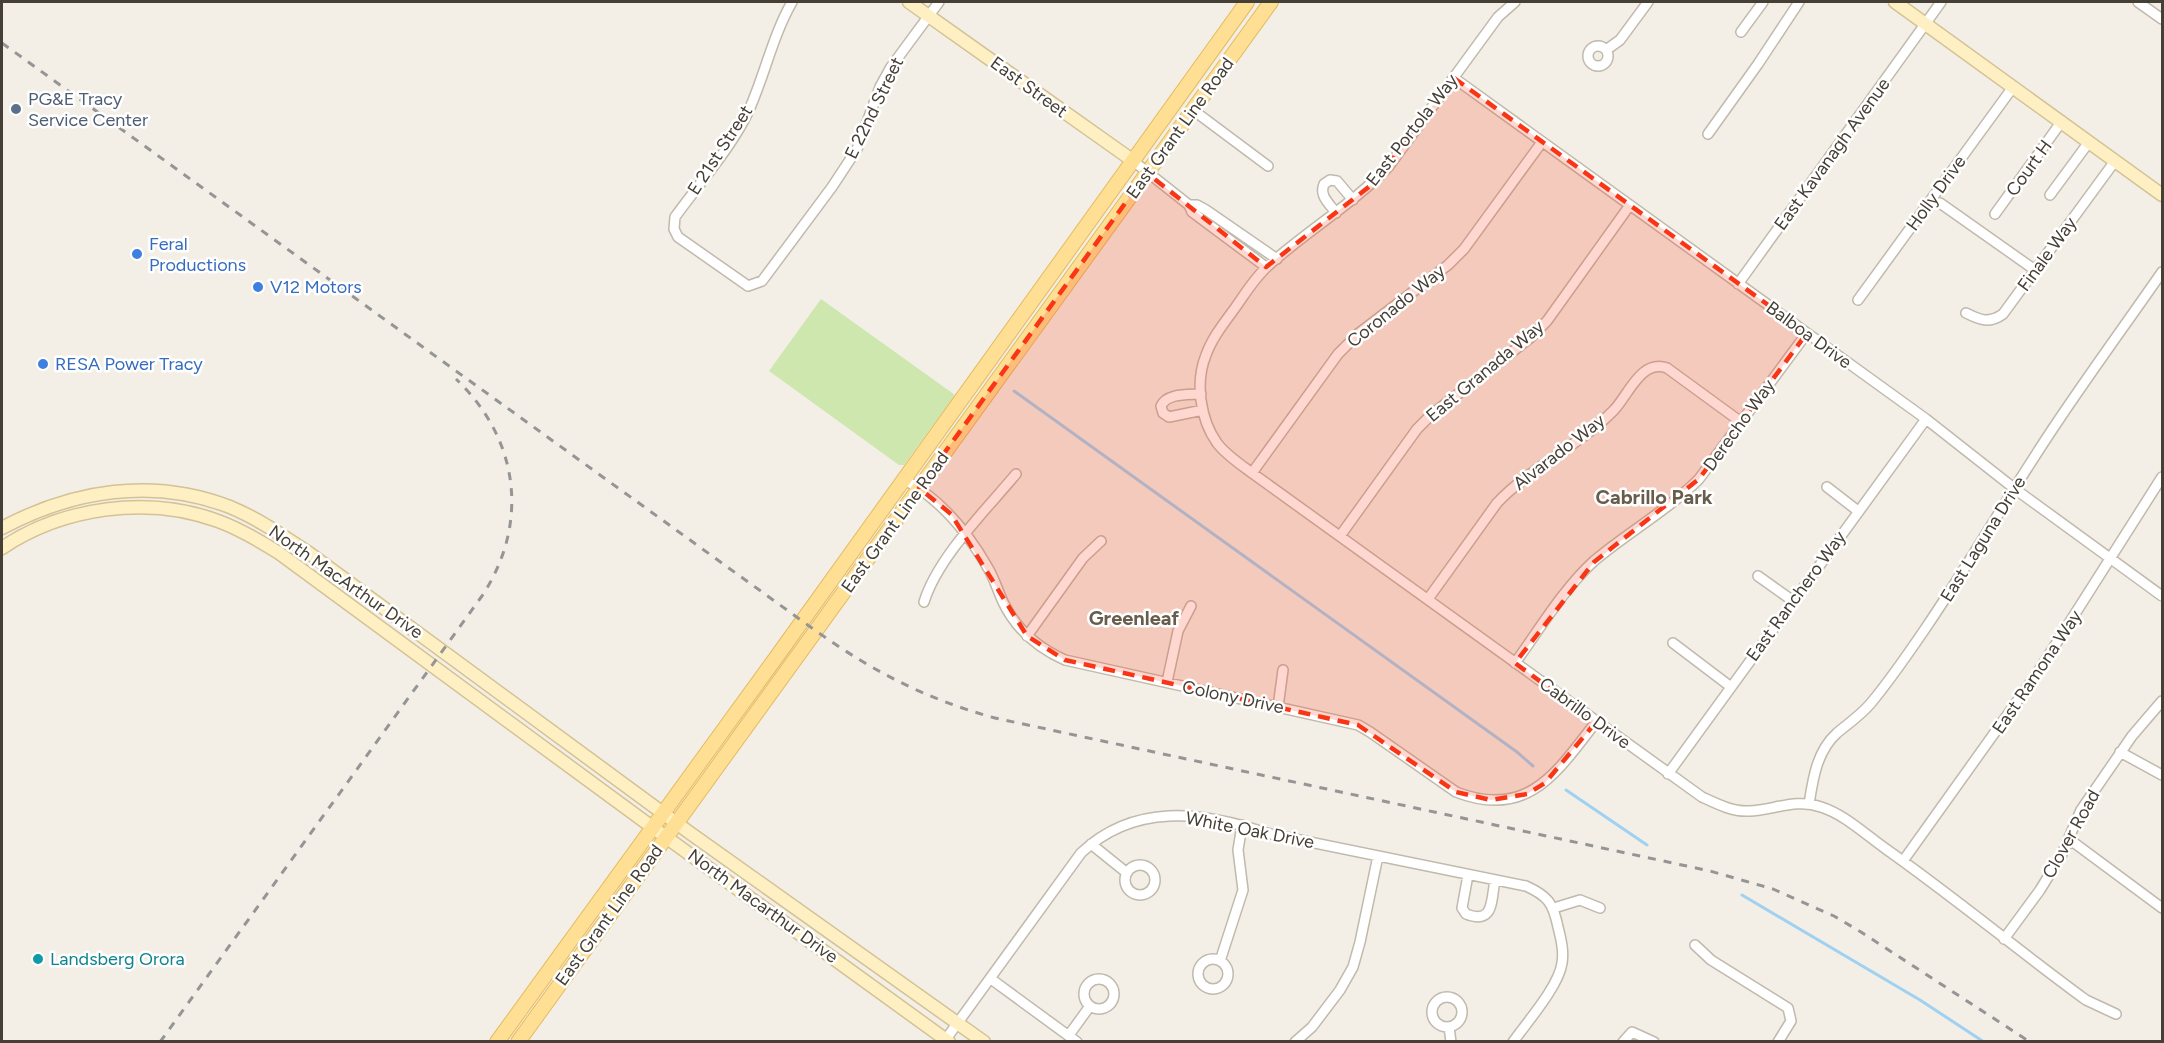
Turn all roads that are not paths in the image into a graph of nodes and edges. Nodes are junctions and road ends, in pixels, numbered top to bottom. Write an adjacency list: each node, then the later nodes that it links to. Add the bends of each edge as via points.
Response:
1 (792, 2): 41 (street, E 21st Street, via 748,112 675,217 678,237 742,283 756,285)
2 (909, 2): 13 (main road, East Street)
3 (939, 2): 13 (street, E 22nd Street)
4 (1247, 2): 25 (main road, East Grant Line Road)
5 (1271, 2): 20 (main road, East Grant Line Road)
6 (1515, 2): 18 (street, East Portola Way, via 1498,17)
7 (1648, 2): 17 (street, via 1620,40)
8 (1763, 2): 16 (street)
9 (1799, 2): 22 (street)
10 (1895, 2): 15 (main road)
11 (1941, 2): 15 (street, East Kavanagh Avenue)
12 (2138, 2): 14 (street)
13 (929, 15): 25 (main road, East Street); 41 (street, E 22nd Street, via 891,67 856,149 832,188)
14 (2163, 19)
15 (1925, 24): 19 (main road); 42 (street, East Kavanagh Avenue)
16 (1741, 32)
17 (1606, 50)
18 (1454, 78): 23 (street, Balboa Drive); 31 (street, East Portola Way, via 1389,166)
19 (2013, 87): 21 (main road); 43 (street, Holly Drive)
20 (1193, 110): 27 (street); 28 (main road, East Grant Line Road)
21 (2062, 122): 24 (main road); 36 (street, Court H)
22 (1708, 135)
23 (1542, 142): 34 (street, Balboa Drive); 50 (street, Coronado Way, via 1464,249 1338,354)
24 (2089, 142): 26 (main road); 29 (street)
25 (1132, 160): 28 (street, East Street); 53 (main road, East Grant Line Road)
26 (2115, 161): 30 (main road); 39 (street, Finale Way)
27 (1268, 166)
28 (1147, 173): 33 (street, East Street); 55 (main road, East Grant Line Road)
29 (2050, 195)
30 (2163, 195)
31 (1353, 200): 35 (street, East Portola Way); 35 (street, via 1337,181 1323,184 1323,196)
32 (1940, 203): 39 (street, Holly Drive)
33 (1189, 205): 37 (street, via 1206,210); 38 (street, via 1192,212)
34 (1630, 205): 42 (street, Balboa Drive); 60 (street, East Granada Way, via 1547,321 1417,429)
35 (1336, 213): 37 (street, East Portola Way)
36 (1995, 214)
37 (1276, 259): 38 (street, East Portola Way)
38 (1266, 267): 46 (street, East Portola Way, via 1216,334 1201,373)
39 (2035, 270): 44 (street, Finale Way, via 1996,319 1986,321)
40 (2163, 272): 56 (street, East Laguna Drive, via 2059,418)
41 (768, 273)
42 (1738, 284): 45 (street, Balboa Drive)
43 (1858, 300)
44 (1966, 313)
45 (1807, 333): 48 (street, Balboa Drive); 49 (street, Derecho Way)
46 (1201, 394): 47 (street, Cabrillo Drive); 47 (street, via 1170,397 1161,406 1169,417)
47 (1203, 410): 50 (street, Cabrillo Drive, via 1218,444)
48 (1926, 419): 56 (street, Balboa Drive); 57 (street, East Ranchero Way)
49 (1741, 422): 66 (street, Alvarado Way, via 1667,368 1651,366 1599,424 1510,489); 72 (street, Derecho Way, via 1681,497 1594,562 1575,581)
50 (1252, 473): 60 (street, Cabrillo Drive)
51 (1016, 474): 59 (street)
52 (2163, 477): 63 (street, East Ramona Way)
53 (903, 479): 55 (street, Colony Drive); 85 (main road, East Grant Line Road)
54 (1827, 487): 57 (street)
55 (919, 488): 59 (street, Colony Drive, via 951,513); 86 (main road, East Grant Line Road)
56 (2015, 489): 63 (street, Balboa Drive); 84 (street, East Laguna Drive, via 1959,579 1873,701 1827,745 1813,778)
57 (1858, 511): 67 (street, East Ranchero Way)
58 (2, 528): 77 (main road, North MacArthur Drive, via 50,505 116,491 150,491 210,500 267,525 309,553)
59 (966, 534): 68 (street, via 930,583); 70 (street, Colony Drive, via 989,568 1010,616)
60 (1340, 536): 66 (street, Cabrillo Drive)
61 (1101, 541): 70 (street, via 1083,558)
62 (2, 548): 73 (main road, North MacArthur Drive, via 50,523 84,513 132,508 186,512 218,521 279,553)
63 (2110, 558): 65 (street, Balboa Drive); 93 (street, East Ramona Way, via 2038,672)
64 (1758, 576): 67 (street)
65 (2163, 596)
66 (1428, 599): 72 (street, Cabrillo Drive)
67 (1793, 601): 76 (street, East Ranchero Way)
68 (924, 602)
69 (1191, 606): 75 (street, via 1178,631)
70 (1027, 636): 75 (street, Colony Drive, via 1065,660)
71 (1673, 644): 76 (street)
72 (1515, 663): 80 (street, Cabrillo Drive)
73 (432, 665): 88 (main road, North Macarthur Drive)
74 (1283, 670): 79 (street)
75 (1167, 682): 79 (street, Colony Drive)
76 (1731, 687): 82 (street, East Ranchero Way)
77 (505, 697): 85 (main road, North Macarthur Drive)
78 (2163, 701): 81 (street, Clover Road)
79 (1278, 706): 80 (street, Colony Drive, via 1358,725 1456,792 1491,800 1527,794 1545,783)
80 (1596, 722): 82 (street, Cabrillo Drive)
81 (2120, 752): 83 (street); 90 (street, Clover Road, via 2081,810)
82 (1668, 774): 84 (street, Cabrillo Drive, via 1702,797 1739,811)
83 (2163, 775)
84 (1809, 804): 93 (street, Cabrillo Drive, via 1842,818)
85 (662, 813): 86 (main road, North Macarthur Drive); 88 (main road, East Grant Line Road)
86 (676, 823): 89 (main road, East Grant Line Road); 106 (main road, North Macarthur Drive)
87 (1242, 825): 91 (street, White Oak Drive, via 1164,815 1115,828); 92 (street, White Oak Drive); 102 (street, via 1238,849 1243,890)
88 (652, 827): 89 (main road, North Macarthur Drive); 110 (main road, East Grant Line Road)
89 (666, 837): 109 (main road, North Macarthur Drive); 111 (main road, East Grant Line Road)
90 (2069, 839): 99 (street); 100 (street, Clover Road, via 2040,890)
91 (1091, 844): 94 (street); 103 (street, White Oak Drive)
92 (1378, 856): 95 (street, White Oak Drive); 113 (street, via 1353,967 1312,1027)
93 (1903, 861): 100 (street, Cabrillo Drive)
94 (1127, 873)
95 (1468, 875): 96 (street, White Oak Drive); 96 (street, via 1462,908 1475,918 1487,914 1491,907)
96 (1495, 880): 97 (street, White Oak Drive, via 1540,892)
97 (1554, 908): 98 (street, via 1580,900); 115 (street, via 1563,948 1562,965 1556,982)
98 (1600, 908)
99 (2163, 908)
100 (2004, 939): 105 (street, Cabrillo Drive, via 2086,1000)
101 (1695, 945): 118 (street, via 1711,960 1788,1008 1791,1021)
102 (1220, 961)
103 (991, 979): 106 (street, White Oak Drive); 108 (street)
104 (1090, 1006): 108 (street)
105 (2116, 1014)
106 (958, 1023): 109 (street, White Oak Drive); 112 (main road, North Macarthur Drive)
107 (1449, 1027): 114 (street)
108 (1073, 1038)
109 (948, 1040)
110 (497, 1041)
111 (518, 1041)
112 (984, 1041)
113 (1295, 1041)
114 (1451, 1041)
115 (1513, 1041)
116 (1623, 1041): 117 (street, via 1632,1032)
117 (1654, 1041)
118 (1778, 1041)

